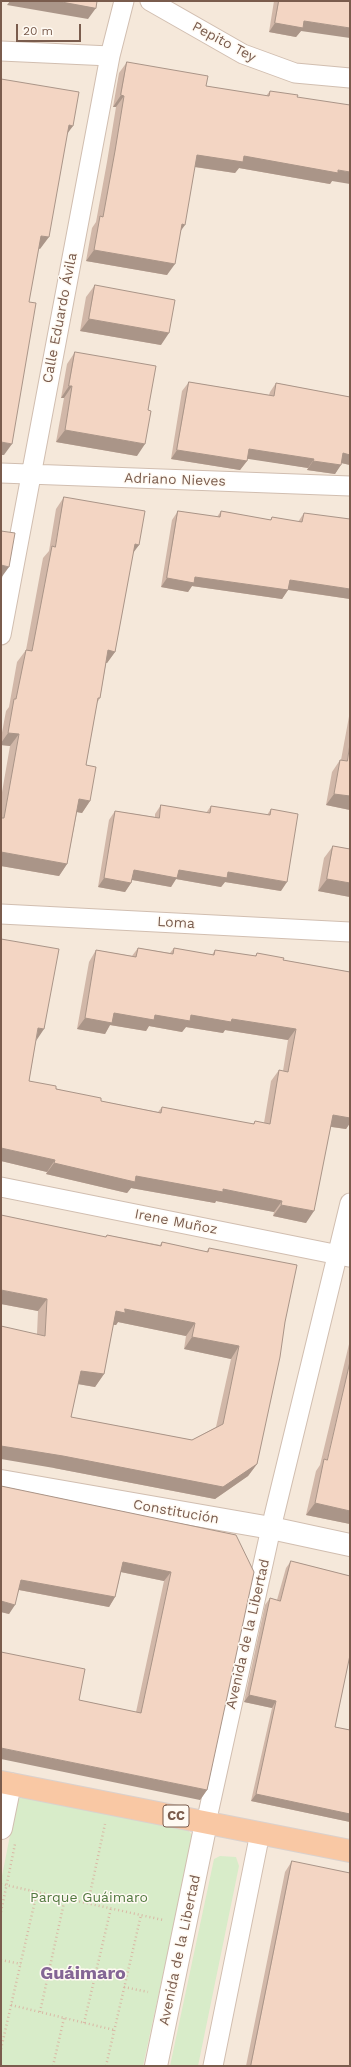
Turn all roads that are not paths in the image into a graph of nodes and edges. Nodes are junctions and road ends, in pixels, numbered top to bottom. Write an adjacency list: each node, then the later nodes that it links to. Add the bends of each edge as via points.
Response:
1 (124, 1): 4 (street, Calle Eduardo Ávila)
2 (150, 1): 5 (street, Pepito Tey, via 243,54 294,73)
3 (1, 51): 4 (street)
4 (110, 56): 7 (street, Calle Eduardo Ávila)
5 (350, 78)
6 (1, 473): 7 (street, Adriano Nieves)
7 (31, 475): 8 (street, Adriano Nieves); 9 (street, Calle Eduardo Ávila)
8 (350, 486)
9 (1, 635)
10 (1, 914): 11 (street, Loma)
11 (350, 932)
12 (1, 1186): 14 (street, Irene Muñoz)
13 (350, 1203): 14 (street, Avenida de la Libertad)
14 (344, 1256): 16 (street, Avenida de la Libertad)
15 (1, 1481): 16 (street, Constitución)
16 (271, 1528): 17 (street, Constitución); 19 (street, Avenida de la Libertad)
17 (350, 1545)
18 (5, 1783): 19 (highway, CC); 21 (street)
19 (206, 1823): 20 (highway, CC); 23 (street, Avenida de la Libertad)
20 (260, 1833): 22 (highway, CC); 24 (street)
21 (8, 1835)
22 (350, 1851)
23 (156, 2066)
24 (213, 2066)

